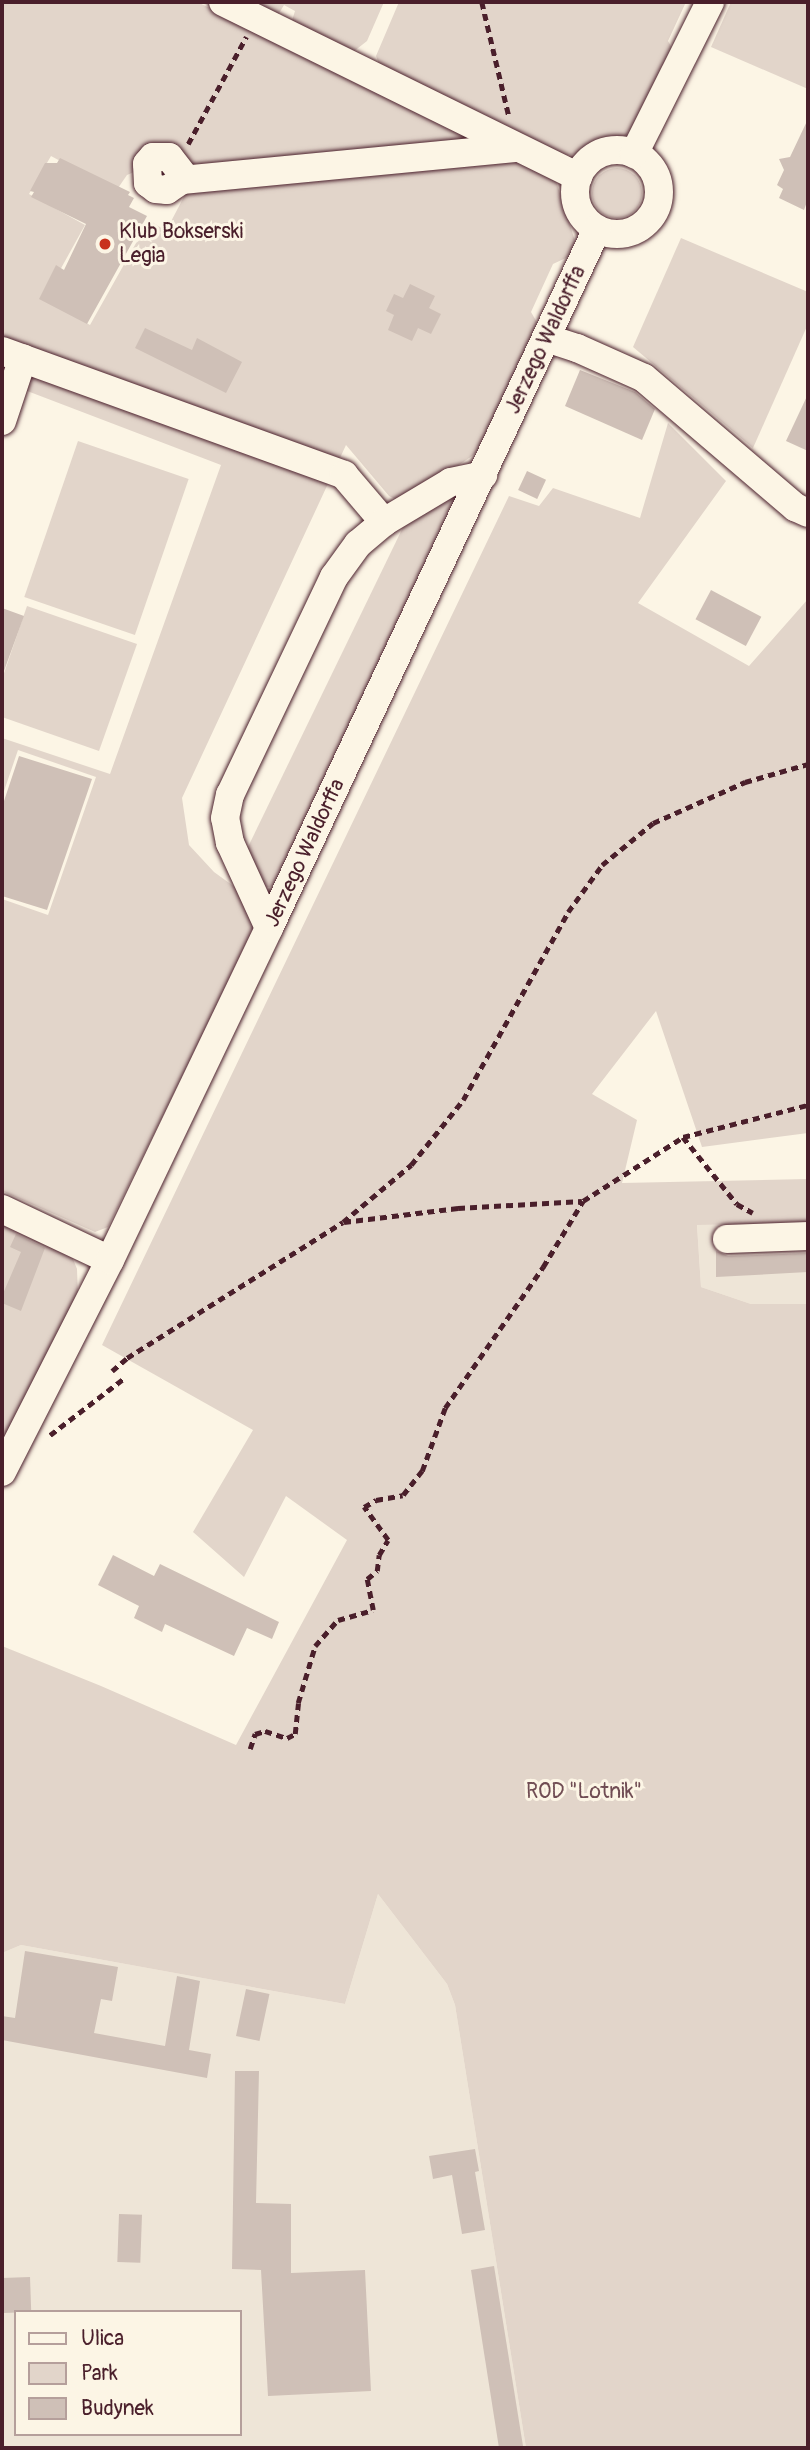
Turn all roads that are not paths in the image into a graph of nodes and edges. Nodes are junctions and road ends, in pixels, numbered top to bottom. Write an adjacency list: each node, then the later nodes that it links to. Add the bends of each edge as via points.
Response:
1 (223, 2): 3 (street)
2 (710, 2): 4 (street)
3 (517, 148): 5 (street); 6 (street)
4 (634, 154): 6 (street, via 607,152 594,157); 7 (street, via 645,161 657,183 655,208 637,229 610,234)
5 (180, 172)
6 (578, 177): 7 (street, via 576,201 587,222)
7 (597, 229): 8 (street, Jerzego Waldorffa)
8 (547, 338): 11 (street, Jerzego Waldorffa); 12 (street, via 644,378 795,507)
9 (12, 354): 10 (street); 13 (street, via 344,475)
10 (2, 421)
11 (483, 475): 13 (street, via 451,482); 14 (street, Jerzego Waldorffa)
12 (808, 513)
13 (384, 522): 14 (street, via 358,544 334,577 230,795 225,818 230,843)
14 (270, 928): 18 (street, Jerzego Waldorffa)
15 (2, 1209): 18 (street)
16 (808, 1236): 17 (street)
17 (727, 1239)
18 (110, 1260): 19 (street, Jerzego Waldorffa)
19 (2, 1472)

